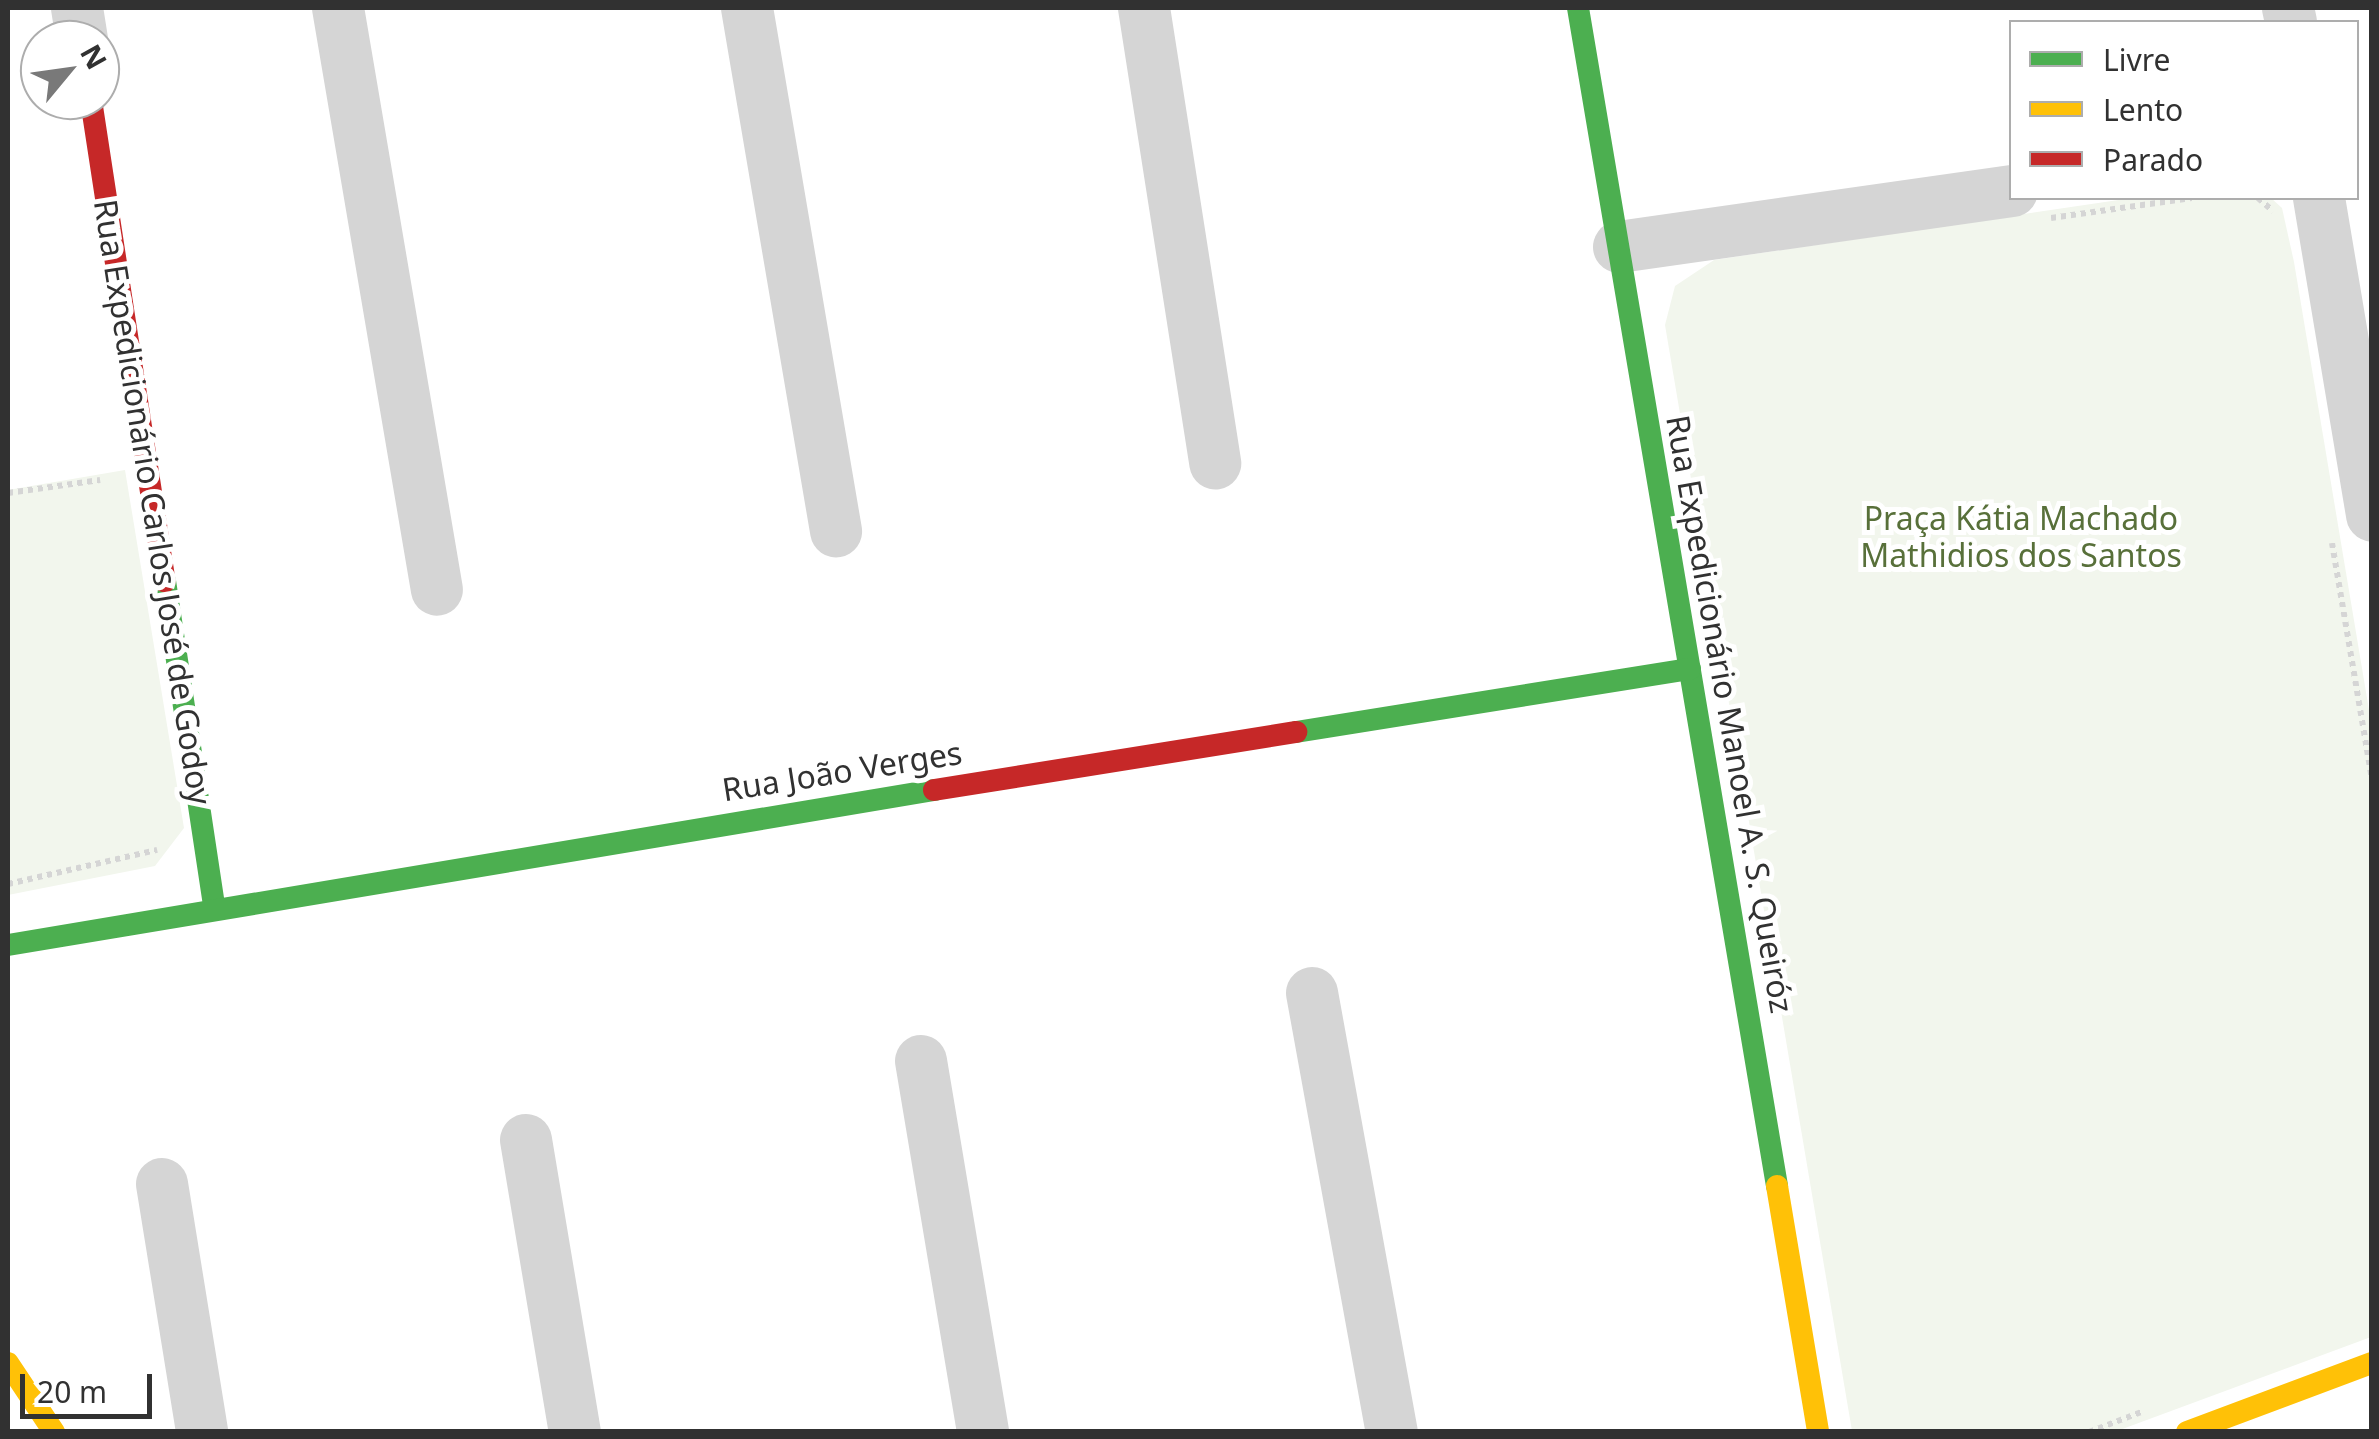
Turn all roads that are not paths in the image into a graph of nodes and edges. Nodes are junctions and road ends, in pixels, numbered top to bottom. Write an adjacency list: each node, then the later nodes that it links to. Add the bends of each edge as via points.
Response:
1 (338, 8): 12 (street)
2 (747, 8): 11 (street)
3 (1144, 8): 9 (street)
4 (1578, 8): 8 (street, Rua Expedicionário Manoel A. S. Queiróz)
5 (94, 120): 14 (street, Rua Expedicionário Carlos José de Godoy)
6 (2320, 200): 10 (street)
7 (2022, 206): 8 (street)
8 (1619, 247): 13 (street, Rua Expedicionário Manoel A. S. Queiróz)
9 (1215, 463)
10 (2372, 516)
11 (836, 531)
12 (437, 590)
13 (1690, 670): 14 (street, Rua João Verges); 27 (street, Rua Expedicionário Manoel A. S. Queiróz)
14 (214, 904): 15 (street, Rua João Verges)
15 (8, 946)
16 (1312, 993): 26 (street)
17 (920, 1061): 25 (street)
18 (526, 1140): 24 (street)
19 (162, 1184): 23 (street)
20 (8, 1363): 22 (street)
21 (2372, 1363): 28 (street)
22 (54, 1432)
23 (202, 1432)
24 (574, 1432)
25 (982, 1432)
26 (1392, 1432)
27 (1818, 1432)
28 (2187, 1432)

